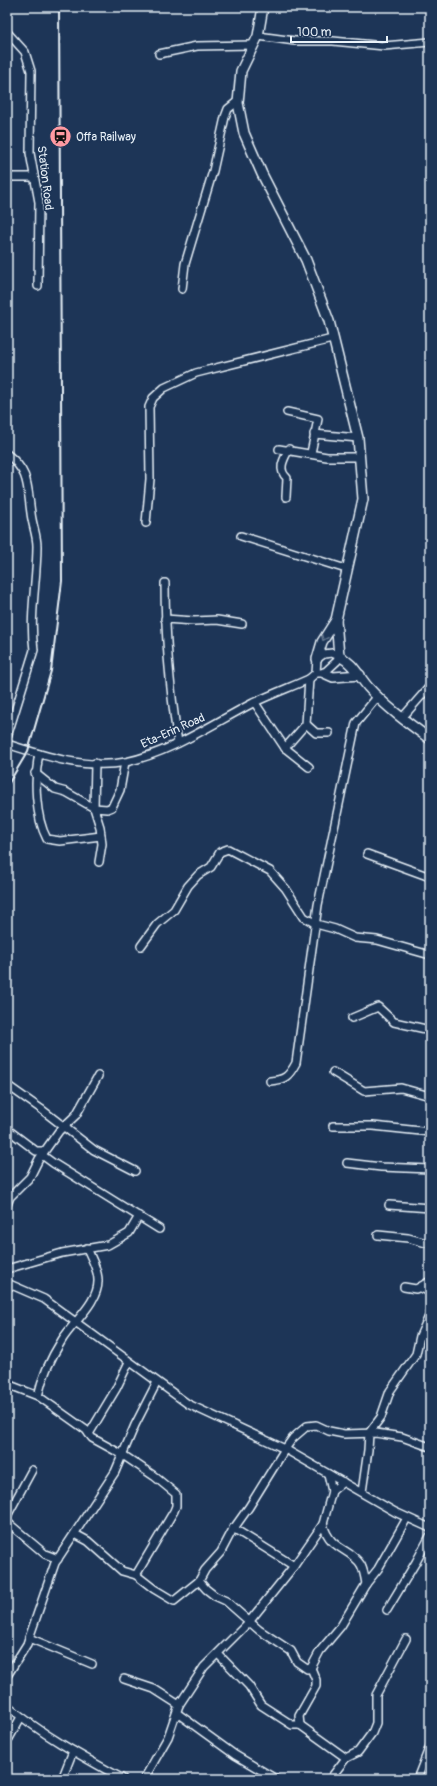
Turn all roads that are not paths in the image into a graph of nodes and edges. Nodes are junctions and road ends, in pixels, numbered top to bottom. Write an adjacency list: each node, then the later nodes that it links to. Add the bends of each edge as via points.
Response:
1 (263, 7): 3 (street)
2 (7, 32): 9 (street, Station Road, via 25,52 31,71 30,153)
3 (258, 36): 4 (street, via 295,41 333,41 384,46); 5 (street)
4 (430, 42)
5 (253, 45): 6 (street, via 197,46); 7 (street, via 241,71)
6 (159, 54)
7 (238, 101): 11 (street, via 228,109 225,117 213,171 185,264); 12 (street, via 244,133 306,260 329,321)
8 (7, 177): 9 (street)
9 (34, 177): 10 (street, Station Road, via 39,190)
10 (38, 286)
11 (182, 289)
12 (332, 339): 15 (street); 22 (street, via 196,374 164,388 153,398 149,407 150,479)
13 (287, 412): 14 (street, via 318,419)
14 (314, 434): 15 (street); 18 (street)
15 (358, 438): 20 (street)
16 (279, 449): 17 (street)
17 (289, 449): 18 (street); 21 (street, via 282,466 287,478)
18 (311, 453): 20 (street)
19 (7, 454): 40 (street, via 18,462 28,482 37,545 32,639 34,650)
20 (359, 457): 24 (street, via 363,499)
21 (286, 497)
22 (146, 523)
23 (241, 536): 24 (street)
24 (346, 569): 27 (street)
25 (165, 583): 26 (street)
26 (165, 619): 28 (street, via 217,620); 42 (street, via 169,688)
27 (336, 620): 29 (street); 30 (street, one-way to 30, via 322,642)
28 (242, 624)
29 (339, 656): 30 (street, via 328,653); 31 (street, Eta-Erin Road, via 335,664); 32 (street, via 347,660)
30 (317, 659): 31 (street)
31 (320, 673): 32 (street, via 333,677); 33 (street, Eta-Erin Road)
32 (360, 675): 35 (street)
33 (309, 679): 36 (street, Eta-Erin Road); 38 (street)
34 (430, 686): 37 (street)
35 (378, 696): 37 (street); 55 (street, via 356,723)
36 (255, 703): 42 (street, Eta-Erin Road); 44 (street)
37 (402, 718): 41 (street)
38 (306, 724): 39 (street, via 316,733); 44 (street)
39 (329, 733)
40 (7, 737)
41 (430, 738)
42 (178, 743): 46 (street, Eta-Erin Road)
43 (7, 744): 45 (street, Eta-Erin Road)
44 (285, 748): 48 (street)
45 (39, 754): 47 (street, Eta-Erin Road); 49 (street)
46 (125, 762): 47 (street, Eta-Erin Road); 50 (street, via 120,790 112,808)
47 (95, 763): 50 (street)
48 (309, 767)
49 (35, 773): 50 (street, via 55,789 66,792); 51 (street, via 40,826 47,839 60,842)
50 (94, 808): 51 (street)
51 (101, 836): 53 (street)
52 (367, 854): 54 (street)
53 (99, 862)
54 (430, 877)
55 (316, 924): 56 (street, via 304,917 286,889 270,871 228,849 220,852 211,867 198,875 188,886 174,910 157,924); 57 (street, via 355,938 376,940); 62 (street, via 296,1063 289,1076 280,1081)
56 (141, 946)
57 (430, 955)
58 (352, 1018): 59 (street, via 378,1007 394,1022)
59 (430, 1030)
60 (333, 1072): 64 (street, via 364,1091 401,1088)
61 (98, 1076): 66 (street, via 76,1115)
62 (270, 1081)
63 (7, 1085): 66 (street, via 36,1104)
64 (430, 1096)
65 (333, 1126): 68 (street, via 373,1126)
66 (63, 1127): 69 (street); 72 (street, via 94,1150)
67 (7, 1129): 69 (street, via 36,1151)
68 (430, 1132)
69 (43, 1153): 73 (street, via 30,1177 10,1197); 76 (street, via 53,1163)
70 (347, 1163): 71 (street)
71 (430, 1169)
72 (135, 1171)
73 (7, 1205)
74 (389, 1205): 75 (street)
75 (430, 1208)
76 (139, 1216): 77 (street); 80 (street, via 129,1233 108,1245)
77 (159, 1229)
78 (378, 1234): 79 (street)
79 (430, 1244)
80 (87, 1248): 81 (street); 88 (street, via 99,1281 89,1307)
81 (7, 1269)
82 (430, 1281): 85 (street)
83 (7, 1283): 88 (street, via 44,1299)
84 (404, 1287): 85 (street)
85 (421, 1288): 86 (street)
86 (430, 1292)
87 (430, 1314): 93 (street, via 420,1336 416,1354 390,1391 381,1417)
88 (76, 1321): 89 (street); 92 (street, via 51,1360)
89 (129, 1362): 90 (street); 94 (street)
90 (157, 1382): 96 (street, via 188,1404); 97 (street)
91 (7, 1384): 92 (street)
92 (38, 1396): 94 (street)
93 (369, 1433): 95 (street, via 402,1437); 96 (street, via 336,1433 311,1424 300,1431); 102 (street)
94 (89, 1434): 97 (street)
95 (430, 1447)
96 (285, 1449): 99 (street); 107 (street)
97 (123, 1455): 109 (street); 113 (street, via 176,1494 176,1506)
98 (32, 1470): 103 (street)
99 (328, 1474): 100 (street); 101 (street)
100 (343, 1482): 101 (street); 102 (street)
101 (332, 1491): 106 (street)
102 (362, 1492): 104 (street)
103 (7, 1516)
104 (407, 1518): 108 (street); 115 (street, via 378,1569)
105 (7, 1522): 111 (street, via 45,1554)
106 (323, 1524): 112 (street); 115 (street, via 325,1533 331,1541 360,1564)
107 (233, 1528): 112 (street); 114 (street, via 221,1552)
108 (430, 1528)
109 (75, 1534): 111 (street); 113 (street, via 88,1541 122,1571)
110 (430, 1536): 116 (street)
111 (58, 1559): 118 (street)
112 (294, 1566): 117 (street)
113 (136, 1575): 114 (street, via 174,1601)
114 (199, 1581): 117 (street)
115 (366, 1584): 122 (street, via 341,1626 320,1651)
116 (387, 1610)
117 (249, 1622): 120 (street); 122 (street, via 291,1651 297,1662)
118 (29, 1638): 121 (street); 123 (street)
119 (406, 1639): 132 (street, via 376,1695 376,1722 372,1733 358,1752)
120 (218, 1654): 126 (street, via 204,1668); 128 (street, via 249,1686 261,1705 288,1722)
121 (92, 1664)
122 (311, 1668): 128 (street, via 316,1686 299,1716)
123 (7, 1676)
124 (124, 1679): 126 (street, via 154,1689)
125 (7, 1705): 127 (street)
126 (178, 1709): 135 (street, via 168,1737); 136 (street, via 235,1755)
127 (21, 1717): 129 (street); 131 (street)
128 (300, 1725): 132 (street)
129 (7, 1742)
130 (430, 1746): 138 (street)
131 (73, 1751): 133 (street); 134 (street)
132 (346, 1758): 137 (street)
133 (62, 1779)
134 (124, 1779)
135 (144, 1779)
136 (276, 1779)
137 (330, 1779)
138 (417, 1779)

